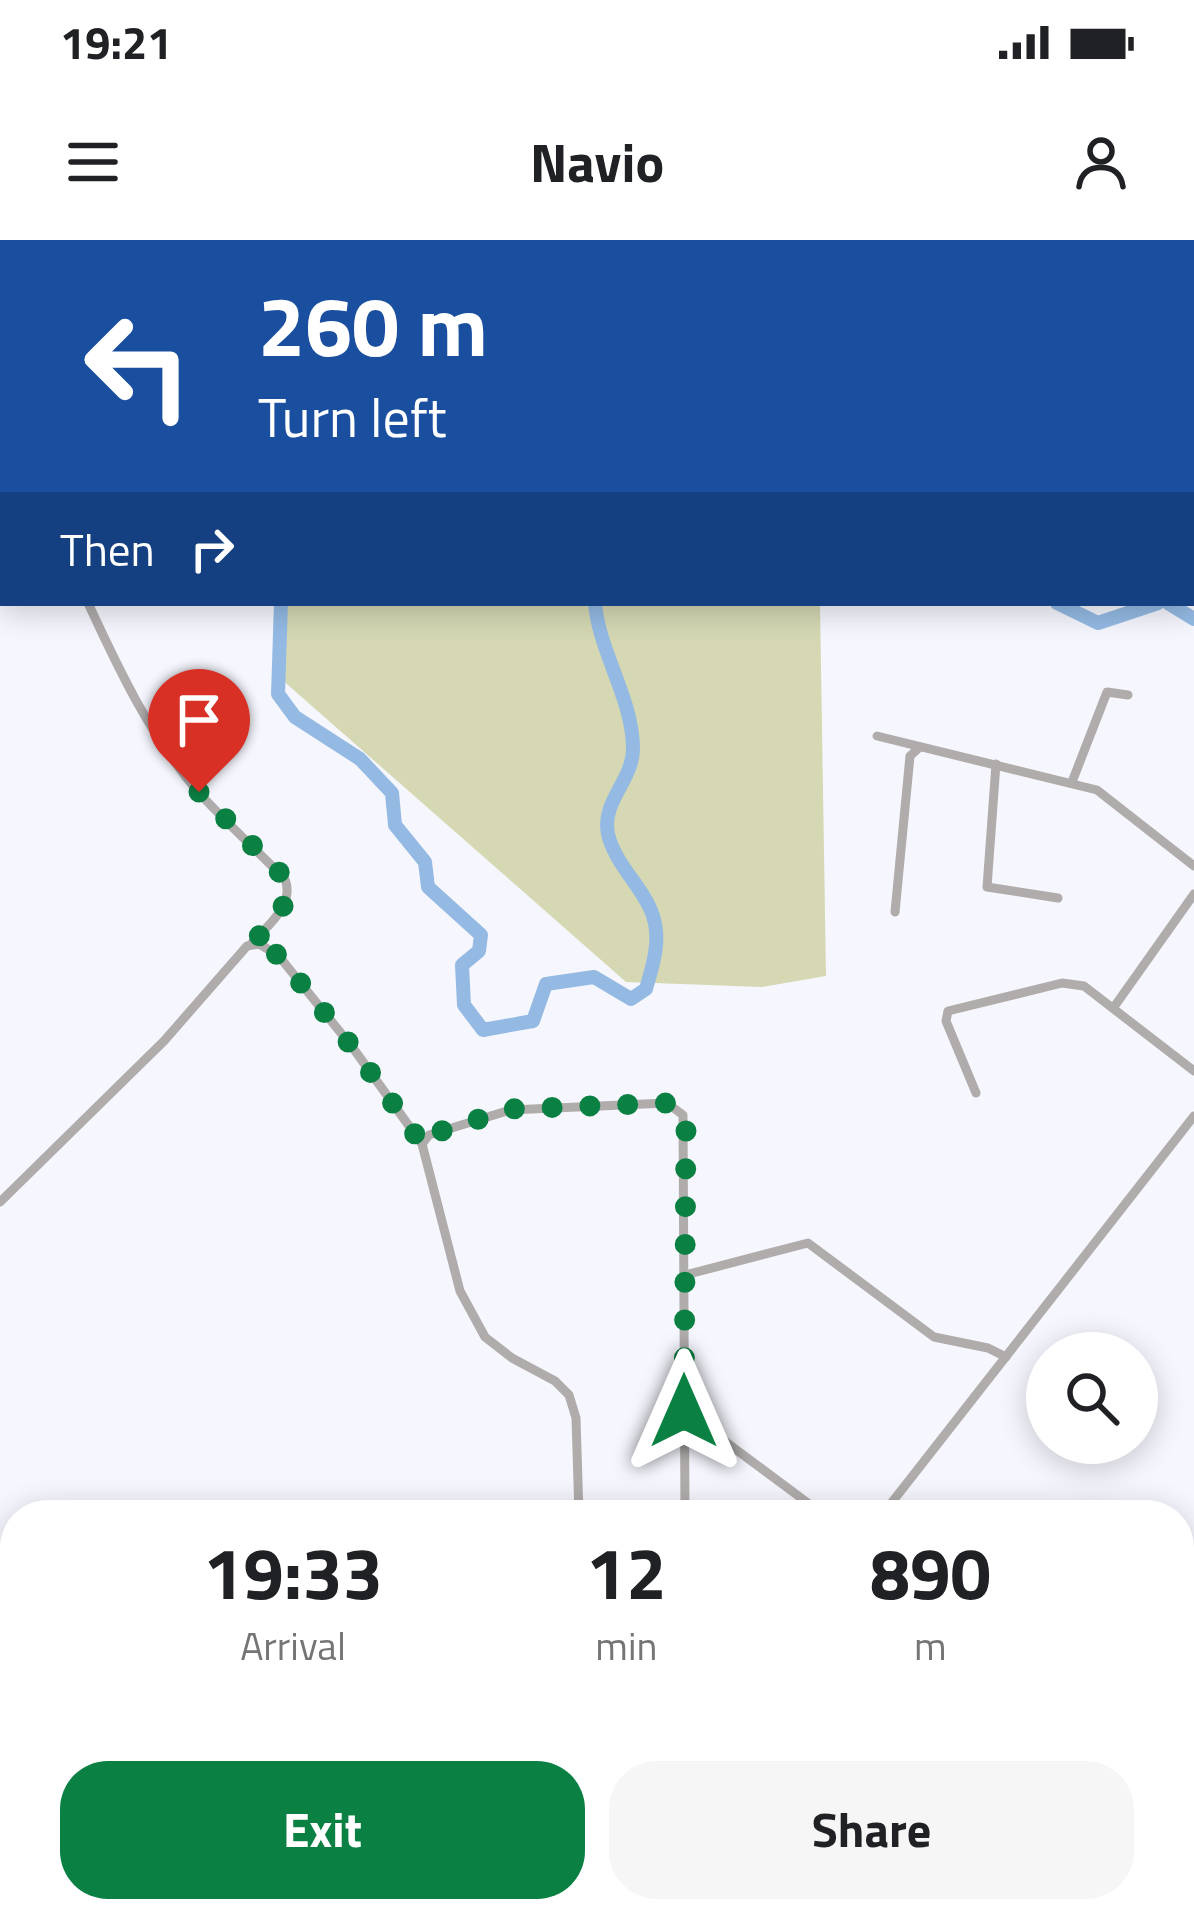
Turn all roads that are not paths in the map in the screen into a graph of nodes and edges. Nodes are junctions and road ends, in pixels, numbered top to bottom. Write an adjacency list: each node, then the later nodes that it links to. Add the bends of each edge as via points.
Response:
1 (89, 606): 11 (street, via 123,680 172,756 286,879 287,902)
2 (1128, 695): 6 (street, via 1107,692)
3 (877, 736): 4 (street)
4 (920, 747): 5 (street); 10 (street, via 910,756)
5 (996, 764): 6 (street); 9 (street, via 987,887)
6 (1072, 782): 7 (street, via 1096,790)
7 (1194, 866)
8 (1194, 894): 12 (street)
9 (1058, 898)
10 (895, 912)
11 (252, 944): 16 (street, via 278,955); 17 (street)
12 (1114, 1007): 13 (street); 14 (street, via 1084,986 1062,983 948,1012)
13 (1194, 1071)
14 (976, 1094)
15 (1194, 1116): 19 (street)
16 (422, 1144): 18 (street, via 510,1109 674,1105 686,1128); 21 (street, via 460,1291 485,1336 555,1381 574,1406)
17 (0, 1202)
18 (685, 1274): 19 (street, via 808,1243 934,1337); 20 (street)
19 (1006, 1357): 24 (street)
20 (684, 1411): 22 (street); 23 (street)
21 (578, 1500)
22 (685, 1500)
23 (804, 1500)
24 (894, 1500)

